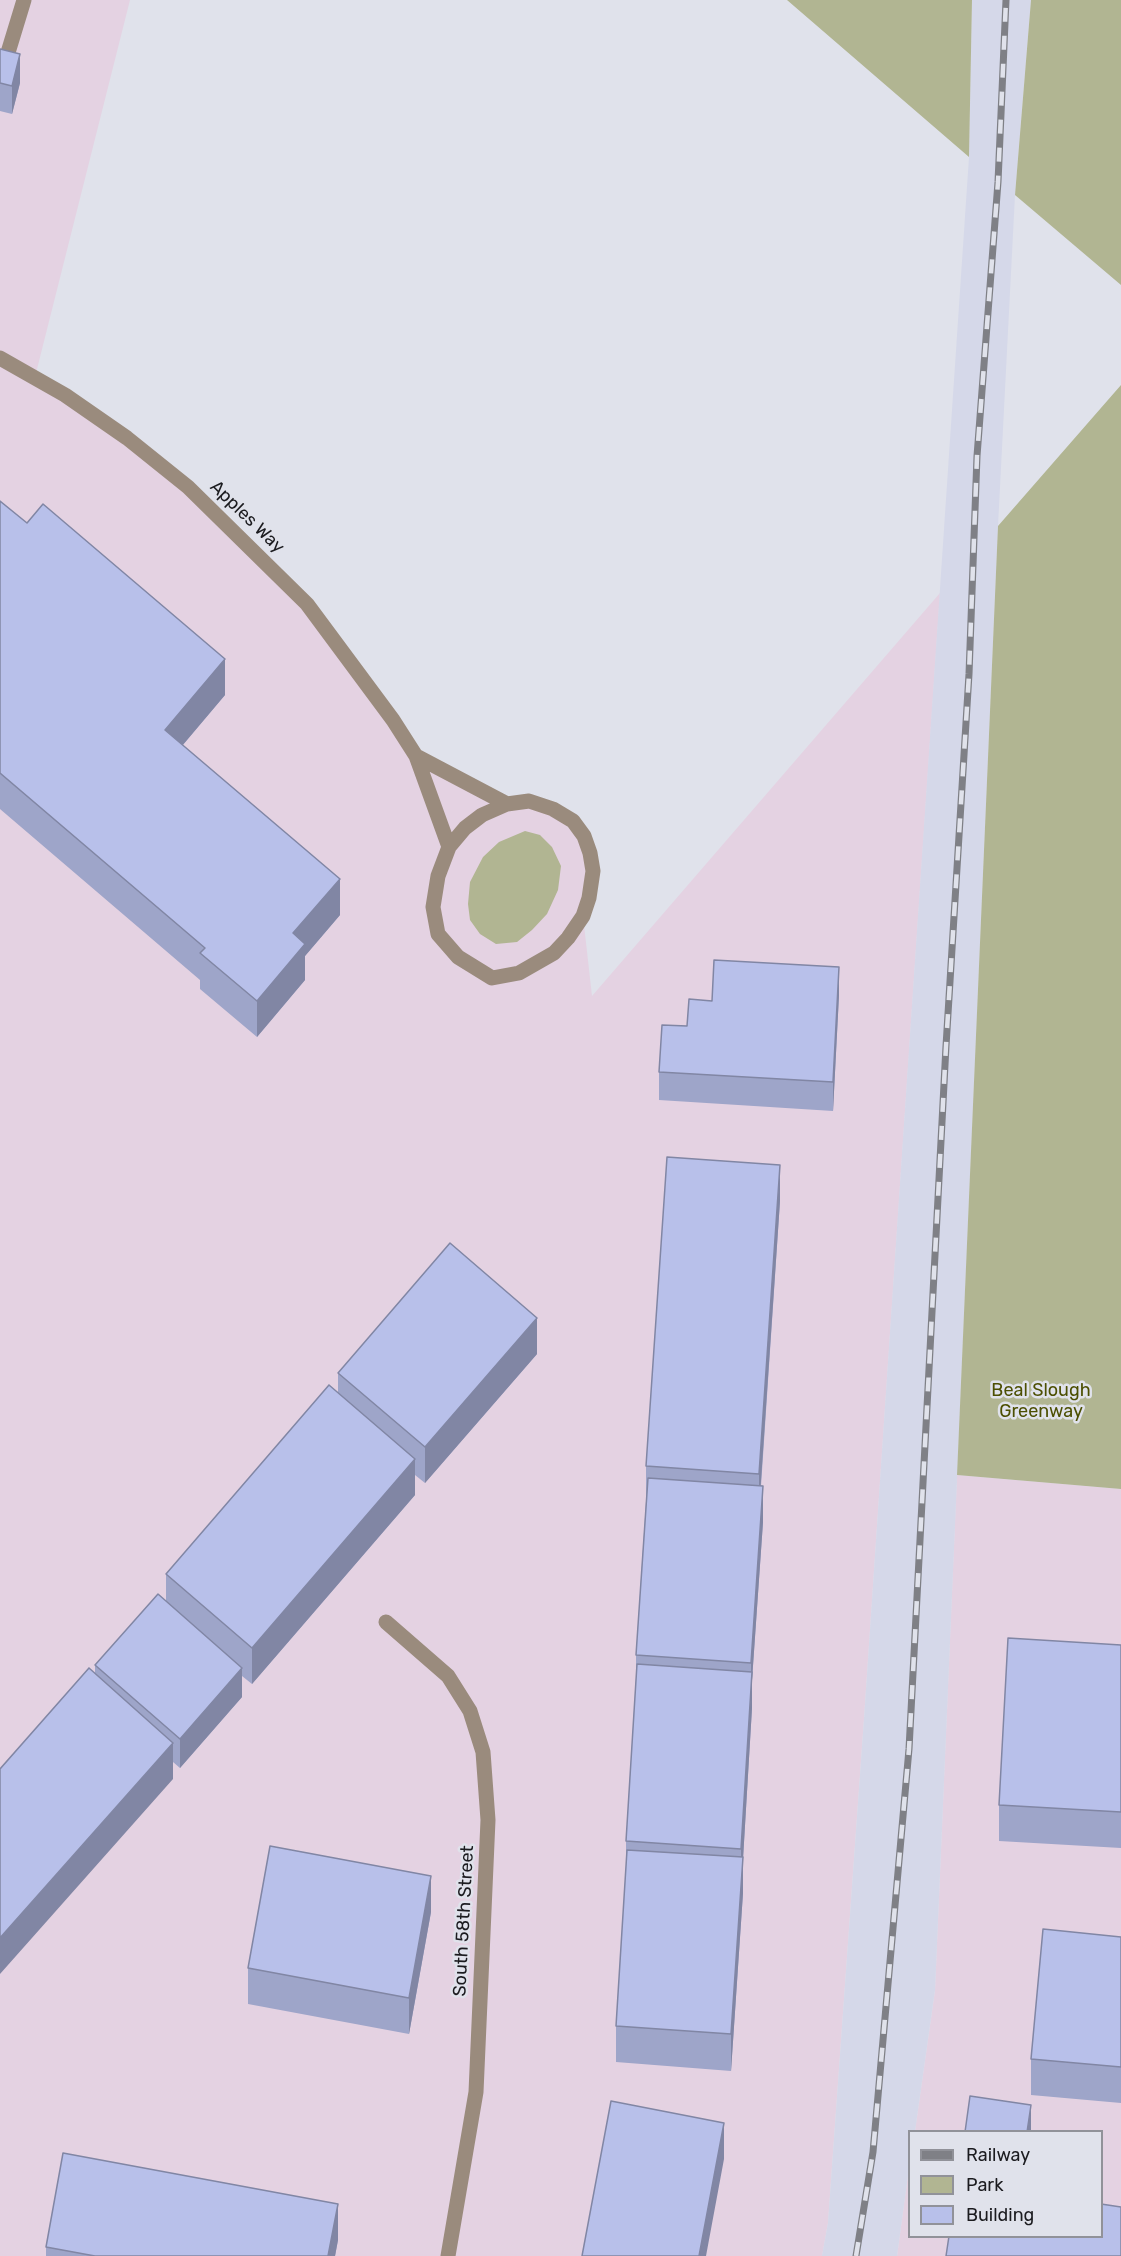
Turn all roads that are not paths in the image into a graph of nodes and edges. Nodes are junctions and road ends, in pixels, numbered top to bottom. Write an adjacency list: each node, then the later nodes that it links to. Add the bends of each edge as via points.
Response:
1 (24, 0): 2 (lane)
2 (0, 78)
3 (0, 358): 4 (lane, Apples Way, via 65,395 127,438 238,534 307,604)
4 (416, 756): 5 (lane, Apples Way); 6 (lane, Apples Way)
5 (507, 804): 6 (lane, via 482,815); 6 (lane, via 529,801 554,809 573,821 590,853 593,871 583,916 554,953 519,973 492,978 458,957 438,934 433,907 438,876)
6 (449, 847)
7 (386, 1622): 8 (lane, South 58th Street, via 448,1676 470,1711 483,1752 488,1820 476,2092)
8 (448, 2256)

